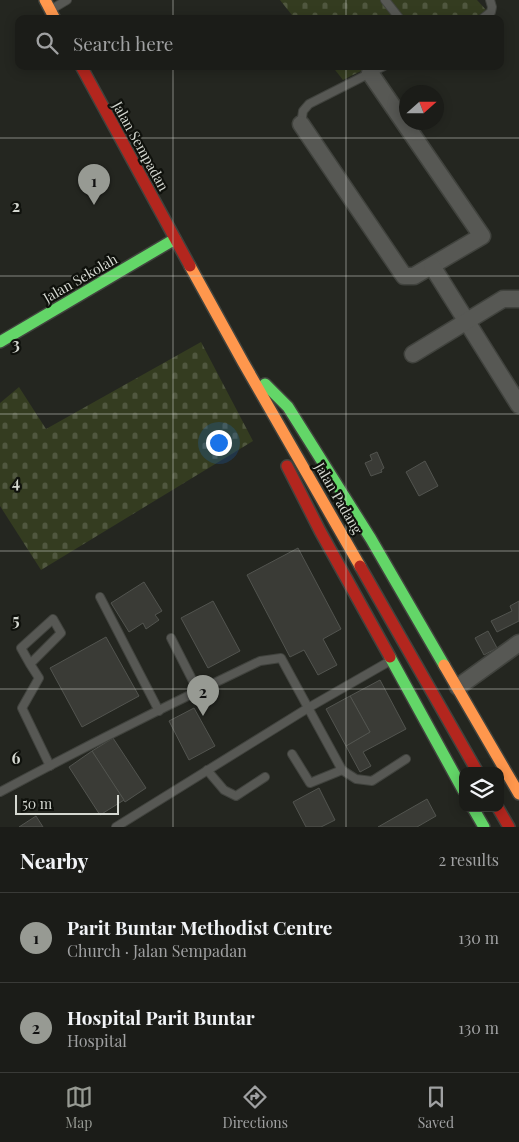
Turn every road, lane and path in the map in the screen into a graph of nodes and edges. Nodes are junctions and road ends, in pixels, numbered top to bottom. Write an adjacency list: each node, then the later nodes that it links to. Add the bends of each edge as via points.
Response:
1 (68, 0): 4 (lane)
2 (385, 0): 5 (lane)
3 (490, 0): 6 (lane, via 491,12)
4 (50, 10)
5 (397, 15)
6 (487, 15)
7 (83, 70): 10 (street, Jalan Sempadan)
8 (377, 70): 9 (lane, via 309,104 303,111); 11 (street, via 482,236)
9 (301, 124): 11 (street, via 404,276 414,276)
10 (175, 239): 14 (street, Jalan Sekolah); 16 (street, Jalan Padang)
11 (432, 266): 13 (street)
12 (519, 299): 13 (street, via 503,299)
13 (467, 320): 15 (street); 17 (street)
14 (0, 342)
15 (413, 354)
16 (243, 362): 18 (street); 25 (street, via 288,407); 32 (street, Jalan Padang)
17 (518, 402)
18 (263, 420)
19 (280, 454): 23 (street)
20 (100, 596): 28 (lane)
21 (171, 638): 26 (lane)
22 (519, 642): 25 (street)
23 (391, 660): 27 (lane); 36 (street)
24 (30, 664): 24 (lane, via 61,633 53,619 21,648); 31 (lane, via 39,678 22,708)
25 (458, 687): 38 (street)
26 (198, 691): 27 (lane, via 260,661 281,658); 28 (lane)
27 (308, 708): 33 (lane); 34 (lane)
28 (160, 711): 31 (lane)
29 (292, 754): 34 (lane, via 310,783)
30 (406, 759): 34 (lane, via 372,781 356,779)
31 (50, 766): 37 (lane)
32 (475, 767)
33 (207, 770): 35 (lane, via 224,790 236,796); 41 (lane)
34 (342, 770)
35 (265, 777)
36 (459, 783)
37 (0, 792)
38 (519, 794)
39 (475, 812): 42 (street)
40 (500, 812): 43 (street)
41 (116, 827)
42 (484, 827)
43 (509, 827)

